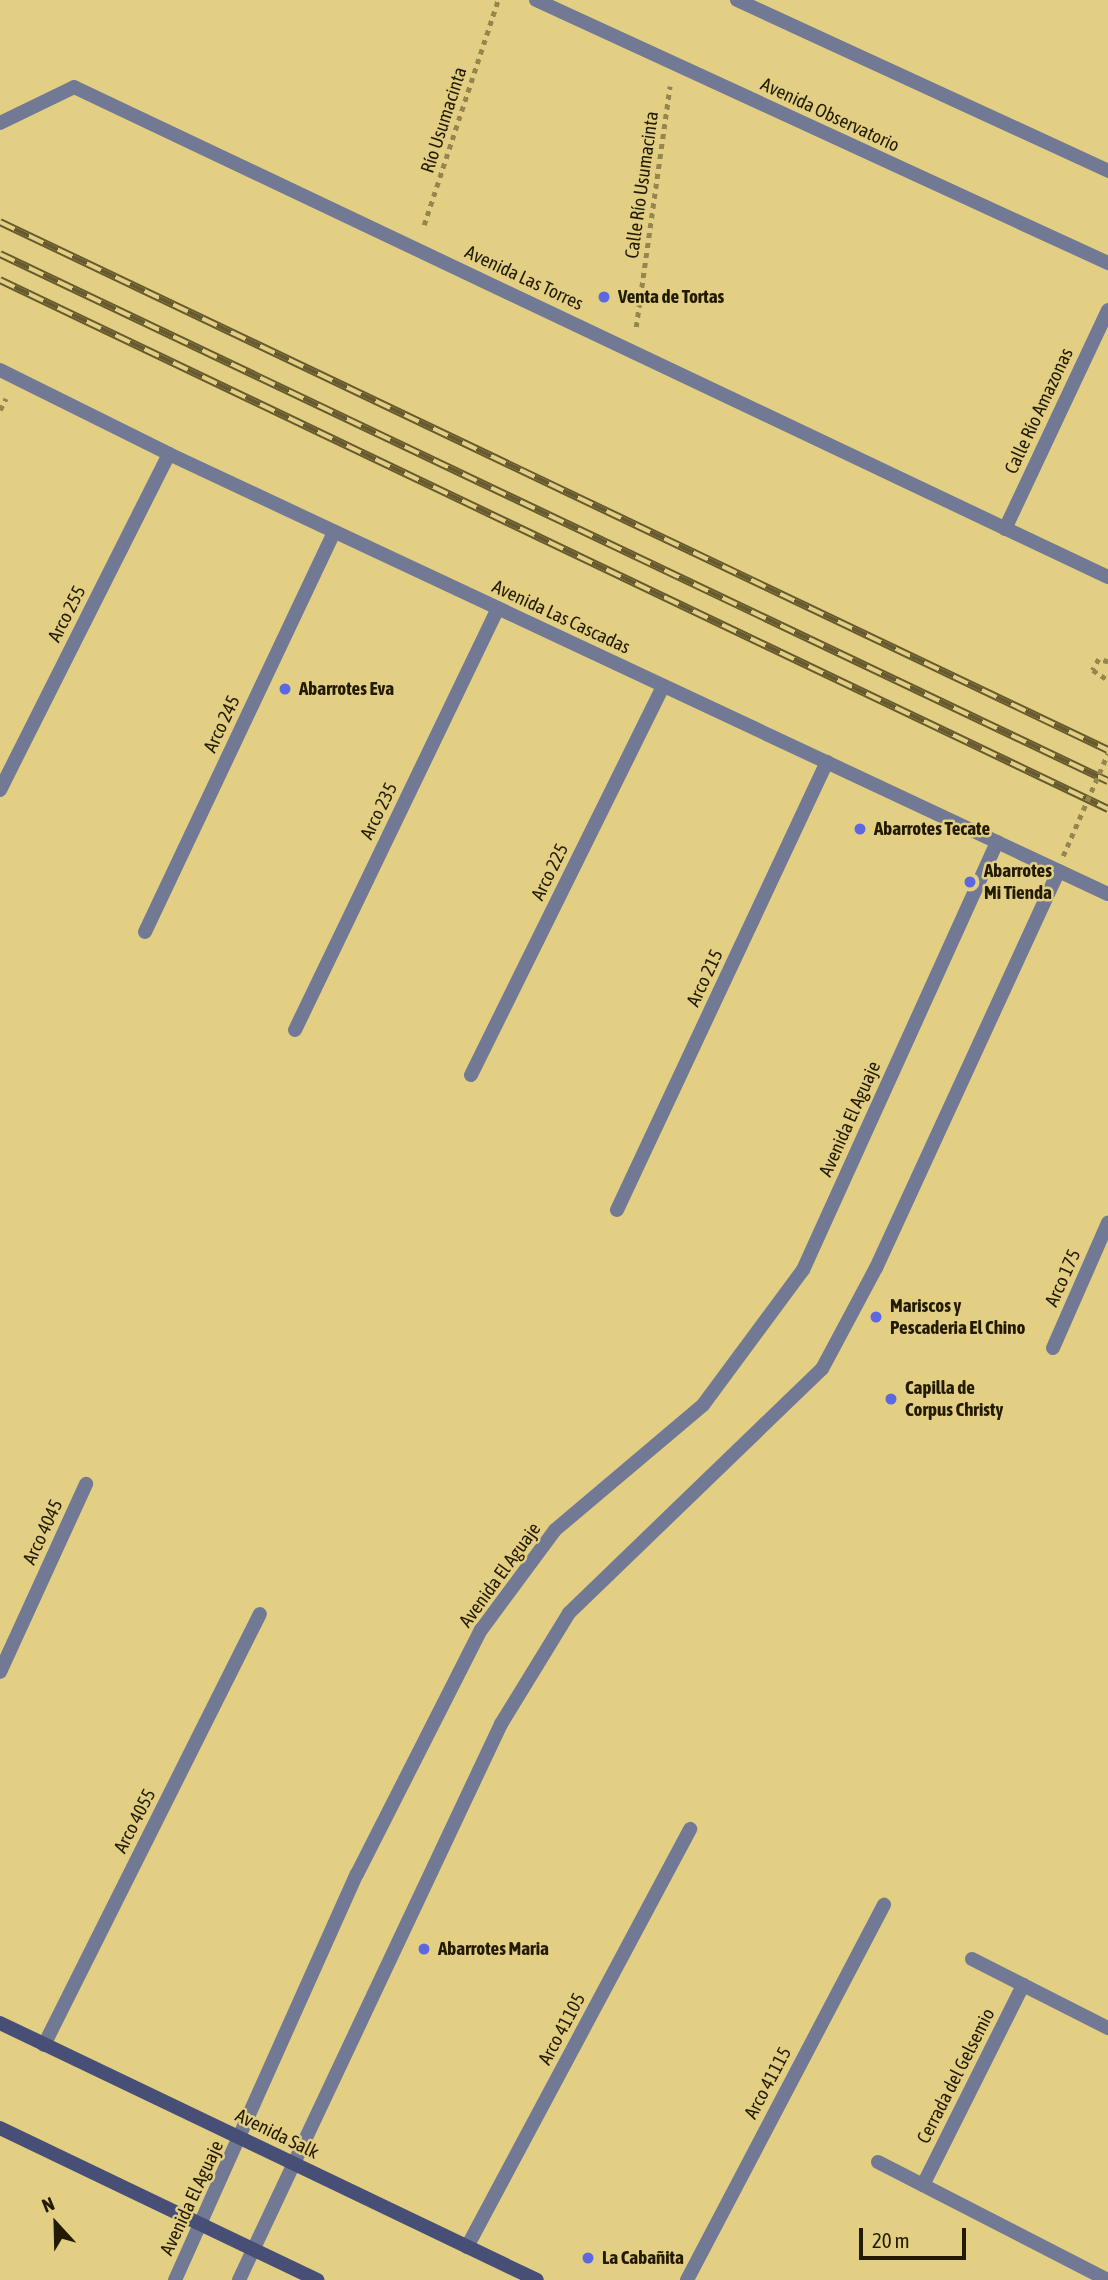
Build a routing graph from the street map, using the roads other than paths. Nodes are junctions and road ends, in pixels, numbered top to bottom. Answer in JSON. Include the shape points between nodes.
{"nodes":[{"id":1,"x":536,"y":0,"type":"edge"},
{"id":2,"x":737,"y":0,"type":"edge"},
{"id":3,"x":0,"y":123,"type":"edge"},
{"id":4,"x":1108,"y":172,"type":"edge"},
{"id":5,"x":1108,"y":263,"type":"edge"},
{"id":6,"x":1108,"y":310,"type":"edge"},
{"id":7,"x":0,"y":370,"type":"edge"},
{"id":8,"x":169,"y":454,"type":"junction"},
{"id":9,"x":1005,"y":529,"type":"junction"},
{"id":10,"x":334,"y":531,"type":"junction"},
{"id":11,"x":1108,"y":578,"type":"edge"},
{"id":12,"x":498,"y":608,"type":"junction"},
{"id":13,"x":663,"y":686,"type":"junction"},
{"id":14,"x":827,"y":762,"type":"junction"},
{"id":15,"x":0,"y":790,"type":"edge"},
{"id":16,"x":997,"y":842,"type":"junction"},
{"id":17,"x":1059,"y":871,"type":"junction"},
{"id":18,"x":1108,"y":894,"type":"edge"},
{"id":19,"x":145,"y":932,"type":"dead end"},
{"id":20,"x":295,"y":1030,"type":"dead end"},
{"id":21,"x":471,"y":1075,"type":"dead end"},
{"id":22,"x":617,"y":1210,"type":"dead end"},
{"id":23,"x":1108,"y":1223,"type":"edge"},
{"id":24,"x":1053,"y":1348,"type":"dead end"},
{"id":25,"x":86,"y":1484,"type":"dead end"},
{"id":26,"x":260,"y":1614,"type":"dead end"},
{"id":27,"x":0,"y":1672,"type":"edge"},
{"id":28,"x":690,"y":1829,"type":"dead end"},
{"id":29,"x":884,"y":1904,"type":"dead end"},
{"id":30,"x":972,"y":1959,"type":"dead end"},
{"id":31,"x":1023,"y":1985,"type":"junction"},
{"id":32,"x":0,"y":2023,"type":"edge"},
{"id":33,"x":1108,"y":2028,"type":"edge"},
{"id":34,"x":44,"y":2045,"type":"junction"},
{"id":35,"x":0,"y":2128,"type":"edge"},
{"id":36,"x":241,"y":2138,"type":"junction"},
{"id":37,"x":878,"y":2162,"type":"dead end"},
{"id":38,"x":292,"y":2163,"type":"junction"},
{"id":39,"x":923,"y":2185,"type":"junction"},
{"id":40,"x":203,"y":2225,"type":"junction"},
{"id":41,"x":467,"y":2247,"type":"junction"},
{"id":42,"x":254,"y":2250,"type":"junction"},
{"id":43,"x":175,"y":2280,"type":"edge"},
{"id":44,"x":239,"y":2280,"type":"edge"},
{"id":45,"x":317,"y":2280,"type":"edge"},
{"id":46,"x":537,"y":2280,"type":"edge"},
{"id":47,"x":687,"y":2280,"type":"edge"},
{"id":48,"x":1108,"y":2280,"type":"edge"}],
"edges":[{"from":1,"to":5,"type":"street","name":"Avenida Observatorio"},
{"from":2,"to":4,"type":"street"},
{"from":3,"to":9,"type":"street","name":"Avenida Las Torres","via":[[74,87]]},
{"from":6,"to":9,"type":"street","name":"Calle Río Amazonas"},
{"from":7,"to":8,"type":"street","name":"Avenida Las Cascadas"},
{"from":8,"to":10,"type":"street","name":"Avenida Las Cascadas"},
{"from":8,"to":15,"type":"street","name":"Arco 255"},
{"from":9,"to":11,"type":"street","name":"Avenida Las Torres"},
{"from":10,"to":12,"type":"street","name":"Avenida Las Cascadas"},
{"from":10,"to":19,"type":"street","name":"Arco 245"},
{"from":12,"to":13,"type":"street","name":"Avenida Las Cascadas"},
{"from":12,"to":20,"type":"street","name":"Arco 235"},
{"from":13,"to":14,"type":"street","name":"Avenida Las Cascadas"},
{"from":13,"to":21,"type":"street","name":"Arco 225"},
{"from":14,"to":16,"type":"street","name":"Avenida Las Cascadas"},
{"from":14,"to":22,"type":"street","name":"Arco 215"},
{"from":16,"to":17,"type":"street","name":"Avenida Las Cascadas"},
{"from":16,"to":36,"type":"street","name":"Avenida El Aguaje","via":[[803,1270],[703,1405],[555,1530],[481,1630],[357,1874]]},
{"from":17,"to":18,"type":"street","name":"Avenida Las Cascadas"},
{"from":17,"to":38,"type":"street","via":[[876,1268],[822,1369],[569,1613],[500,1724]]},
{"from":23,"to":24,"type":"street","name":"Arco 175"},
{"from":25,"to":27,"type":"street","name":"Arco 4045"},
{"from":26,"to":34,"type":"street","name":"Arco 4055"},
{"from":28,"to":41,"type":"street","name":"Arco 41105"},
{"from":29,"to":47,"type":"street","name":"Arco 41115"},
{"from":30,"to":31,"type":"street"},
{"from":31,"to":33,"type":"street"},
{"from":31,"to":39,"type":"street","name":"Cerrada del Gelsemio"},
{"from":32,"to":34,"type":"main road","name":"Avenida Salk"},
{"from":34,"to":36,"type":"main road","name":"Avenida Salk"},
{"from":35,"to":40,"type":"main road"},
{"from":36,"to":38,"type":"main road","name":"Avenida Salk"},
{"from":36,"to":40,"type":"street","name":"Avenida El Aguaje"},
{"from":37,"to":39,"type":"street"},
{"from":38,"to":41,"type":"main road","name":"Avenida Salk"},
{"from":38,"to":42,"type":"street"},
{"from":39,"to":48,"type":"street"},
{"from":40,"to":42,"type":"main road"},
{"from":40,"to":43,"type":"street","name":"Avenida El Aguaje"},
{"from":41,"to":46,"type":"main road","name":"Avenida Salk"},
{"from":42,"to":44,"type":"street"},
{"from":42,"to":45,"type":"main road"}]}
